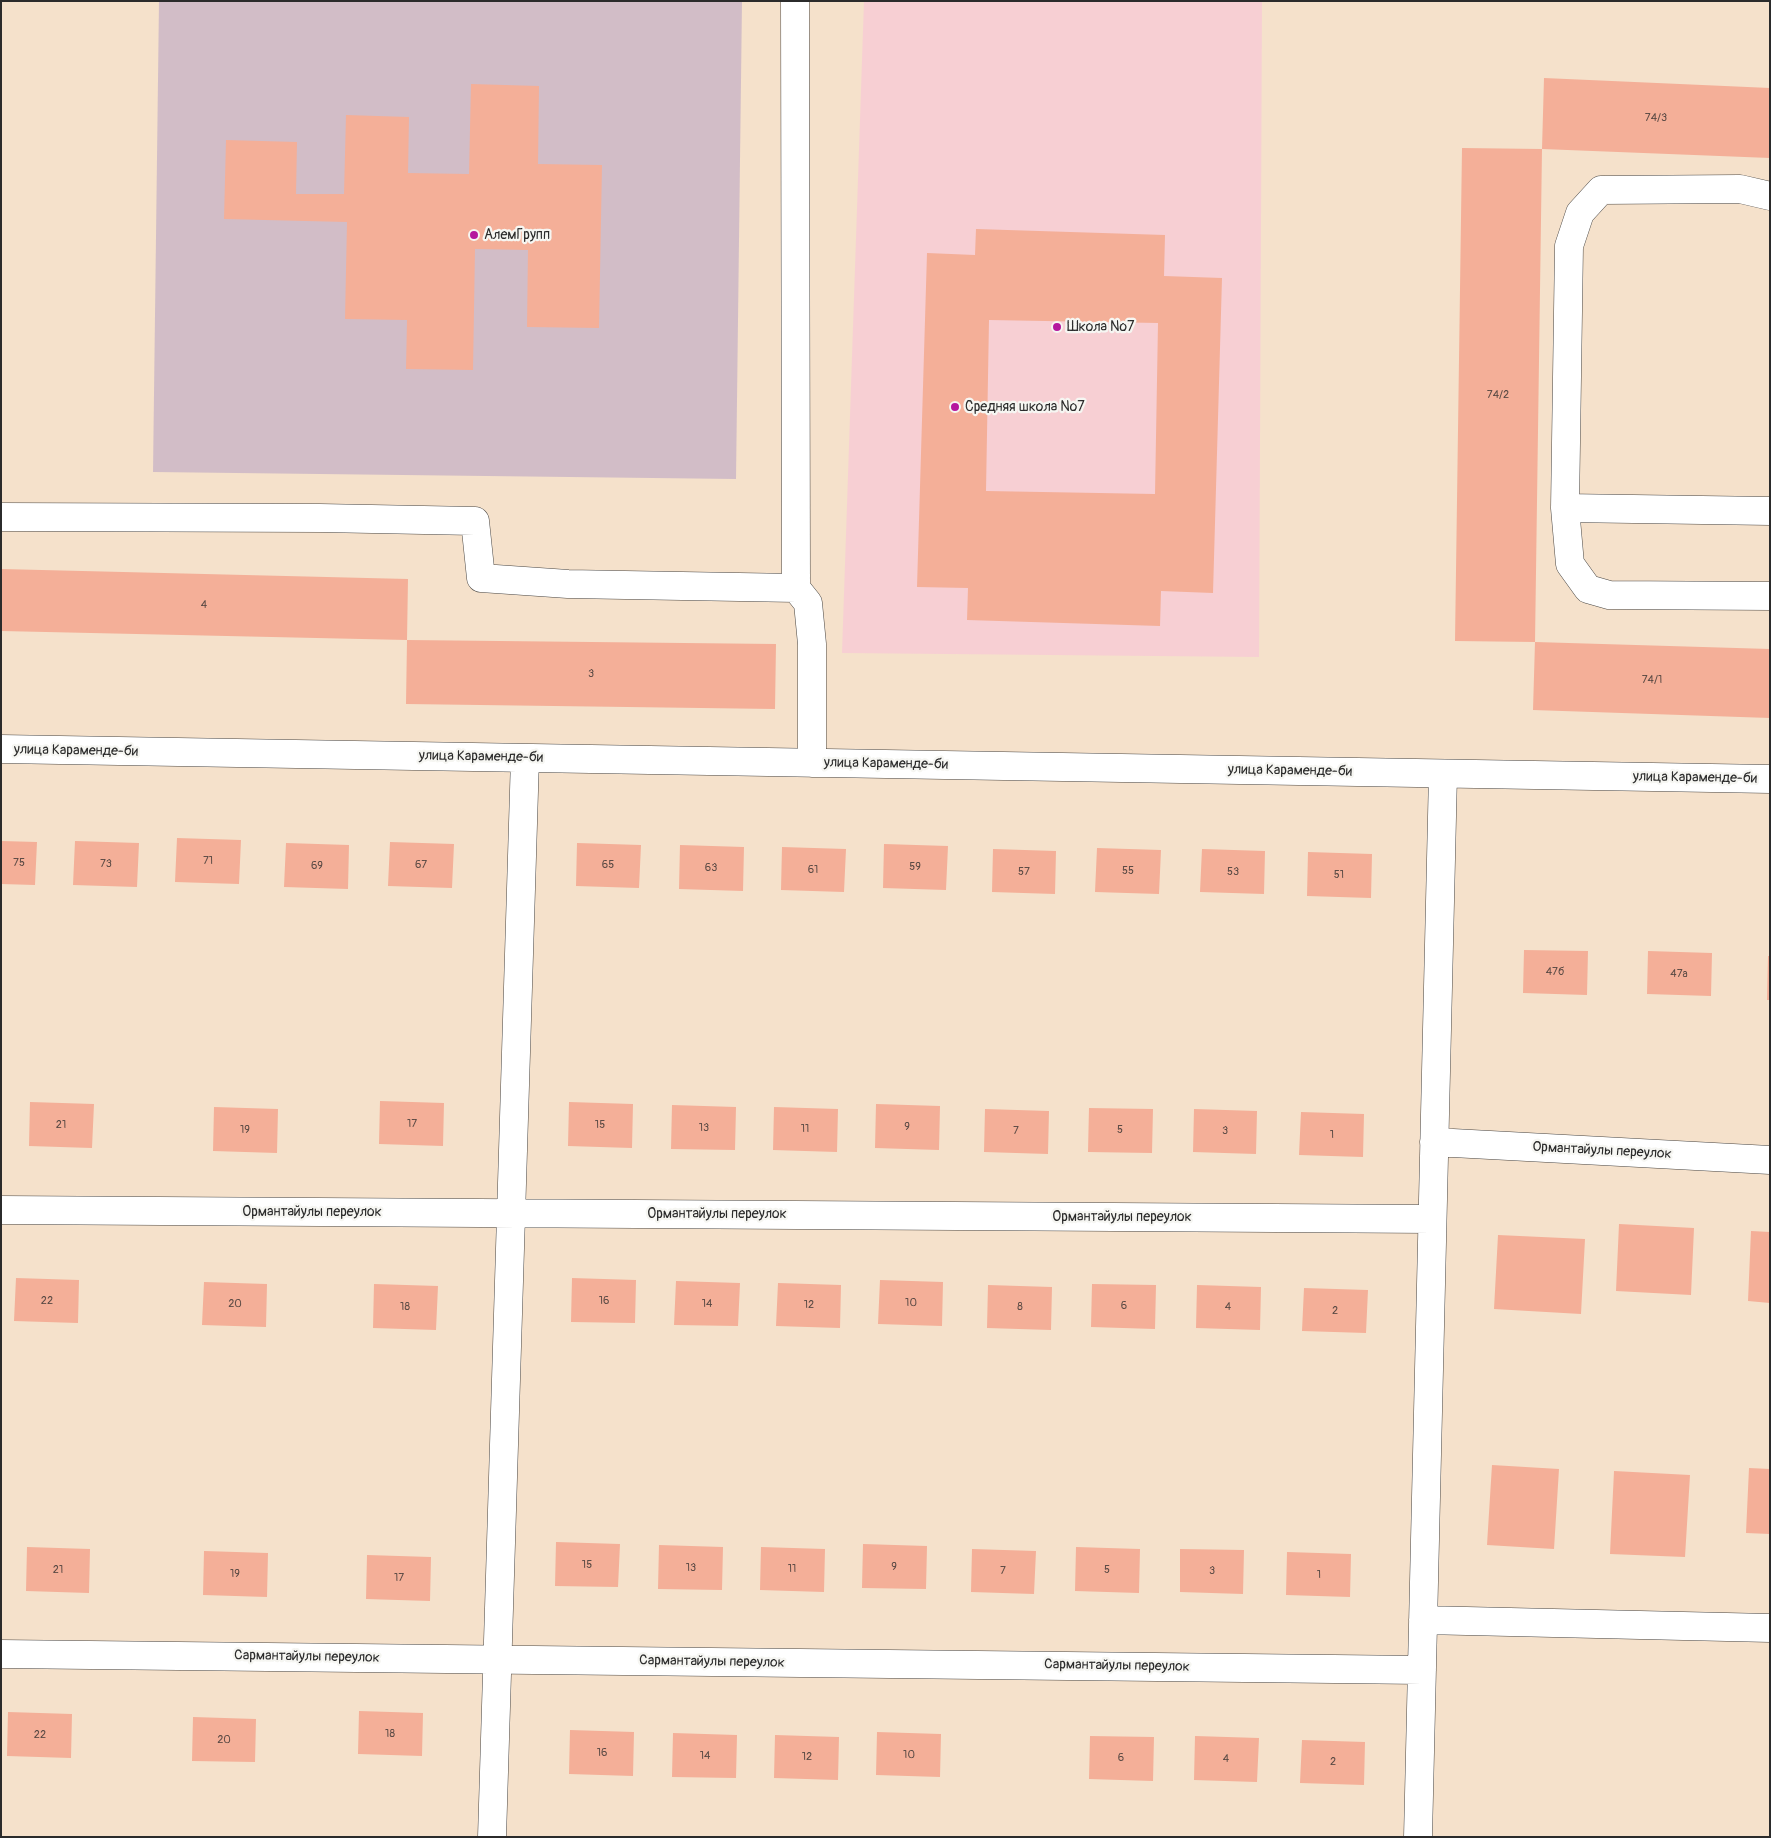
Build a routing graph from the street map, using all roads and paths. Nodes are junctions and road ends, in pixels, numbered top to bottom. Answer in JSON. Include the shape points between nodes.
{"nodes":[{"id":1,"x":796,"y":1,"type":"edge"},
{"id":2,"x":1770,"y":196,"type":"edge"},
{"id":3,"x":1565,"y":508,"type":"junction"},
{"id":4,"x":1770,"y":510,"type":"edge"},
{"id":5,"x":1,"y":517,"type":"edge"},
{"id":6,"x":796,"y":588,"type":"junction"},
{"id":7,"x":1770,"y":596,"type":"edge"},
{"id":8,"x":1,"y":749,"type":"edge"},
{"id":9,"x":525,"y":758,"type":"junction"},
{"id":10,"x":812,"y":763,"type":"junction"},
{"id":11,"x":1442,"y":774,"type":"junction"},
{"id":12,"x":1770,"y":779,"type":"edge"},
{"id":13,"x":1434,"y":1142,"type":"junction"},
{"id":14,"x":1770,"y":1160,"type":"edge"},
{"id":15,"x":1,"y":1210,"type":"edge"},
{"id":16,"x":511,"y":1213,"type":"junction"},
{"id":17,"x":1432,"y":1219,"type":"junction"},
{"id":18,"x":1423,"y":1620,"type":"junction"},
{"id":19,"x":1770,"y":1628,"type":"edge"},
{"id":20,"x":1,"y":1654,"type":"edge"},
{"id":21,"x":498,"y":1660,"type":"junction"},
{"id":22,"x":1422,"y":1670,"type":"junction"},
{"id":23,"x":492,"y":1837,"type":"edge"},
{"id":24,"x":1418,"y":1837,"type":"edge"}],
"edges":[{"from":1,"to":6,"type":"street"},
{"from":2,"to":3,"type":"street","via":[[1740,189],[1601,190],[1580,213],[1569,246]]},
{"from":3,"to":4,"type":"street"},
{"from":3,"to":7,"type":"street","via":[[1570,564],[1588,589],[1608,595]]},
{"from":5,"to":6,"type":"street","via":[[475,521],[481,578],[568,584]]},
{"from":6,"to":10,"type":"street","via":[[808,603],[812,644]]},
{"from":8,"to":9,"type":"street","name":"улица Караменде-би"},
{"from":9,"to":10,"type":"street","name":"улица Караменде-би"},
{"from":9,"to":16,"type":"street"},
{"from":10,"to":11,"type":"street","name":"улица Караменде-би"},
{"from":11,"to":12,"type":"street","name":"улица Караменде-би"},
{"from":11,"to":13,"type":"street"},
{"from":13,"to":14,"type":"street","name":"Ормантайулы переулок"},
{"from":13,"to":17,"type":"street"},
{"from":15,"to":16,"type":"street","name":"Ормантайулы переулок"},
{"from":16,"to":17,"type":"street","name":"Ормантайулы переулок"},
{"from":16,"to":21,"type":"street"},
{"from":17,"to":18,"type":"street"},
{"from":18,"to":19,"type":"street"},
{"from":18,"to":22,"type":"street"},
{"from":20,"to":21,"type":"street","name":"Сармантайулы переулок"},
{"from":21,"to":22,"type":"street","name":"Сармантайулы переулок"},
{"from":21,"to":23,"type":"street"},
{"from":22,"to":24,"type":"street"}]}
